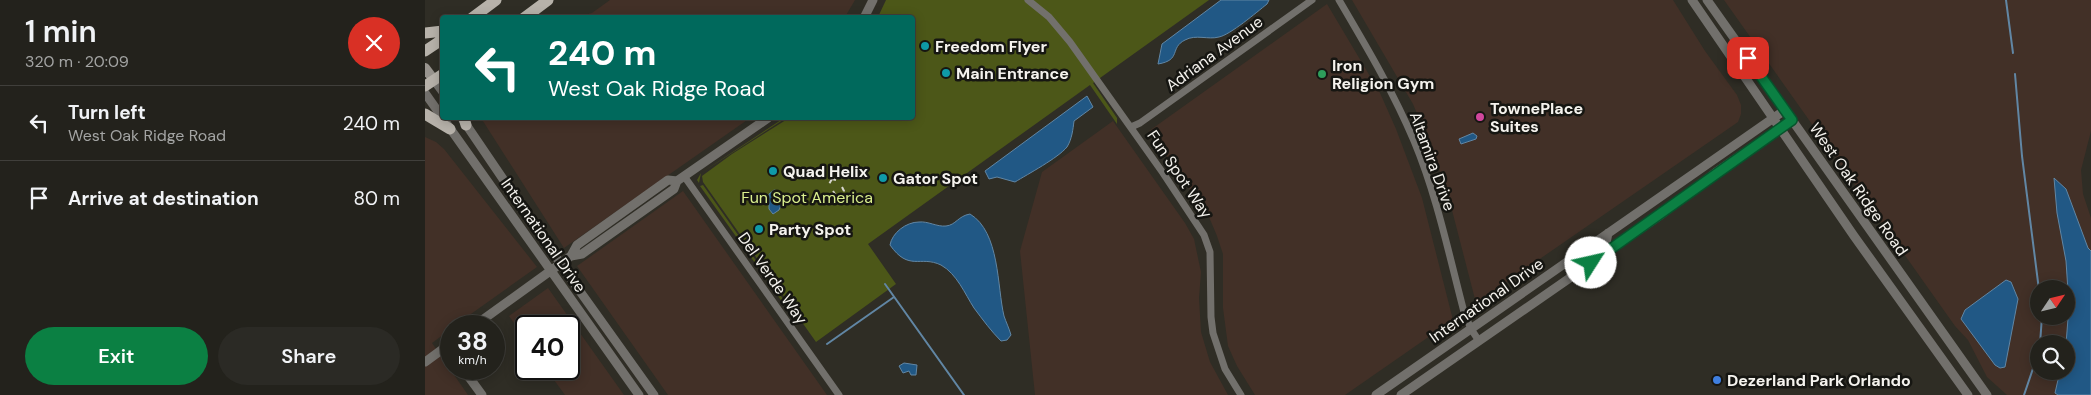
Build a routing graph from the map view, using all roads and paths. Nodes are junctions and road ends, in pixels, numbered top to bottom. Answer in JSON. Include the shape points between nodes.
{"nodes":[{"id":1,"x":496,"y":0,"type":"edge"},
{"id":2,"x":548,"y":0,"type":"edge"},
{"id":3,"x":873,"y":0,"type":"edge"},
{"id":4,"x":1028,"y":0,"type":"edge"},
{"id":5,"x":1312,"y":0,"type":"edge"},
{"id":6,"x":1339,"y":0,"type":"edge"},
{"id":7,"x":1692,"y":0,"type":"edge"},
{"id":8,"x":1707,"y":0,"type":"edge"},
{"id":9,"x":476,"y":15,"type":"edge"},
{"id":10,"x":529,"y":15,"type":"edge"},
{"id":11,"x":866,"y":15,"type":"edge"},
{"id":12,"x":440,"y":31,"type":"edge"},
{"id":13,"x":425,"y":33,"type":"edge"},
{"id":14,"x":440,"y":41,"type":"edge"},
{"id":15,"x":425,"y":51,"type":"edge"},
{"id":16,"x":425,"y":68,"type":"edge"},
{"id":17,"x":434,"y":80,"type":"edge"},
{"id":18,"x":425,"y":93,"type":"edge"},
{"id":19,"x":1785,"y":110,"type":"junction"},
{"id":20,"x":425,"y":114,"type":"edge"},
{"id":21,"x":440,"y":114,"type":"edge"},
{"id":22,"x":1773,"y":119,"type":"junction"},
{"id":23,"x":444,"y":120,"type":"edge"},
{"id":24,"x":464,"y":120,"type":"edge"},
{"id":25,"x":765,"y":120,"type":"edge"},
{"id":26,"x":1792,"y":120,"type":"junction"},
{"id":27,"x":1131,"y":127,"type":"junction"},
{"id":28,"x":1780,"y":128,"type":"junction"},
{"id":29,"x":451,"y":129,"type":"junction"},
{"id":30,"x":681,"y":179,"type":"junction"},
{"id":31,"x":1634,"y":216,"type":"junction"},
{"id":32,"x":1608,"y":234,"type":"junction"},
{"id":33,"x":1615,"y":247,"type":"junction"},
{"id":34,"x":561,"y":263,"type":"junction"},
{"id":35,"x":1591,"y":263,"type":"junction"},
{"id":36,"x":551,"y":271,"type":"junction"},
{"id":37,"x":489,"y":315,"type":"edge"},
{"id":38,"x":1471,"y":329,"type":"junction"},
{"id":39,"x":1479,"y":341,"type":"junction"},
{"id":40,"x":440,"y":353,"type":"edge"},
{"id":41,"x":425,"y":362,"type":"edge"},
{"id":42,"x":1948,"y":365,"type":"junction"},
{"id":43,"x":621,"y":370,"type":"junction"},
{"id":44,"x":1973,"y":375,"type":"junction"},
{"id":45,"x":471,"y":380,"type":"edge"},
{"id":46,"x":645,"y":382,"type":"junction"},
{"id":47,"x":481,"y":395,"type":"edge"},
{"id":48,"x":639,"y":395,"type":"edge"},
{"id":49,"x":654,"y":395,"type":"edge"},
{"id":50,"x":839,"y":395,"type":"edge"},
{"id":51,"x":1241,"y":395,"type":"edge"},
{"id":52,"x":1377,"y":395,"type":"edge"},
{"id":53,"x":1401,"y":395,"type":"edge"},
{"id":54,"x":1969,"y":395,"type":"edge"},
{"id":55,"x":1987,"y":395,"type":"edge"}],
"edges":[{"from":1,"to":9,"type":"main road"},
{"from":2,"to":10,"type":"main road"},
{"from":3,"to":11,"type":"street"},
{"from":4,"to":27,"type":"street","name":"Fun Spot Way","via":[[1060,29]]},
{"from":5,"to":27,"type":"street","name":"Adriana Avenue"},
{"from":6,"to":38,"type":"street","name":"Altamira Drive","via":[[1379,68],[1415,142],[1435,200],[1463,312]]},
{"from":7,"to":22,"type":"street","name":"West Oak Ridge Road"},
{"from":8,"to":19,"type":"street","name":"West Oak Ridge Road"},
{"from":12,"to":13,"type":"main road"},
{"from":14,"to":15,"type":"main road"},
{"from":16,"to":17,"type":"main road"},
{"from":18,"to":21,"type":"street","name":"International Drive"},
{"from":19,"to":22,"type":"street","name":"International Drive"},
{"from":19,"to":26,"type":"street","name":"West Oak Ridge Road"},
{"from":20,"to":29,"type":"main road"},
{"from":22,"to":28,"type":"street","name":"West Oak Ridge Road"},
{"from":22,"to":31,"type":"street","name":"International Drive"},
{"from":23,"to":29,"type":"street","name":"International Drive"},
{"from":24,"to":34,"type":"street","name":"International Drive"},
{"from":25,"to":30,"type":"street"},
{"from":26,"to":28,"type":"street","name":"International Drive"},
{"from":26,"to":44,"type":"street","name":"West Oak Ridge Road"},
{"from":27,"to":51,"type":"street","name":"Fun Spot Way","via":[[1204,235],[1210,252],[1213,332],[1225,369]]},
{"from":28,"to":33,"type":"street","name":"International Drive"},
{"from":28,"to":42,"type":"street","name":"West Oak Ridge Road"},
{"from":29,"to":36,"type":"street","name":"International Drive"},
{"from":30,"to":34,"type":"street","via":[[668,180],[577,246]]},
{"from":30,"to":50,"type":"street","name":"Del Verde Way"},
{"from":31,"to":32,"type":"street","name":"International Drive"},
{"from":31,"to":33,"type":"street","via":[[1623,229]]},
{"from":32,"to":35,"type":"street","via":[[1601,252]]},
{"from":32,"to":38,"type":"street","name":"International Drive"},
{"from":33,"to":35,"type":"street","name":"International Drive"},
{"from":34,"to":36,"type":"street"},
{"from":34,"to":46,"type":"street","name":"International Drive"},
{"from":35,"to":39,"type":"street","name":"International Drive"},
{"from":36,"to":37,"type":"street"},
{"from":36,"to":43,"type":"street","name":"International Drive"},
{"from":38,"to":39,"type":"street","name":"Altamira Drive"},
{"from":38,"to":52,"type":"street","name":"International Drive"},
{"from":39,"to":53,"type":"street","name":"International Drive"},
{"from":40,"to":41,"type":"street"},
{"from":42,"to":44,"type":"street"},
{"from":42,"to":54,"type":"street","name":"West Oak Ridge Road"},
{"from":43,"to":46,"type":"street"},
{"from":43,"to":48,"type":"street","name":"International Drive"},
{"from":44,"to":55,"type":"street","name":"West Oak Ridge Road"},
{"from":45,"to":47,"type":"street"},
{"from":46,"to":49,"type":"street","name":"International Drive"}]}
